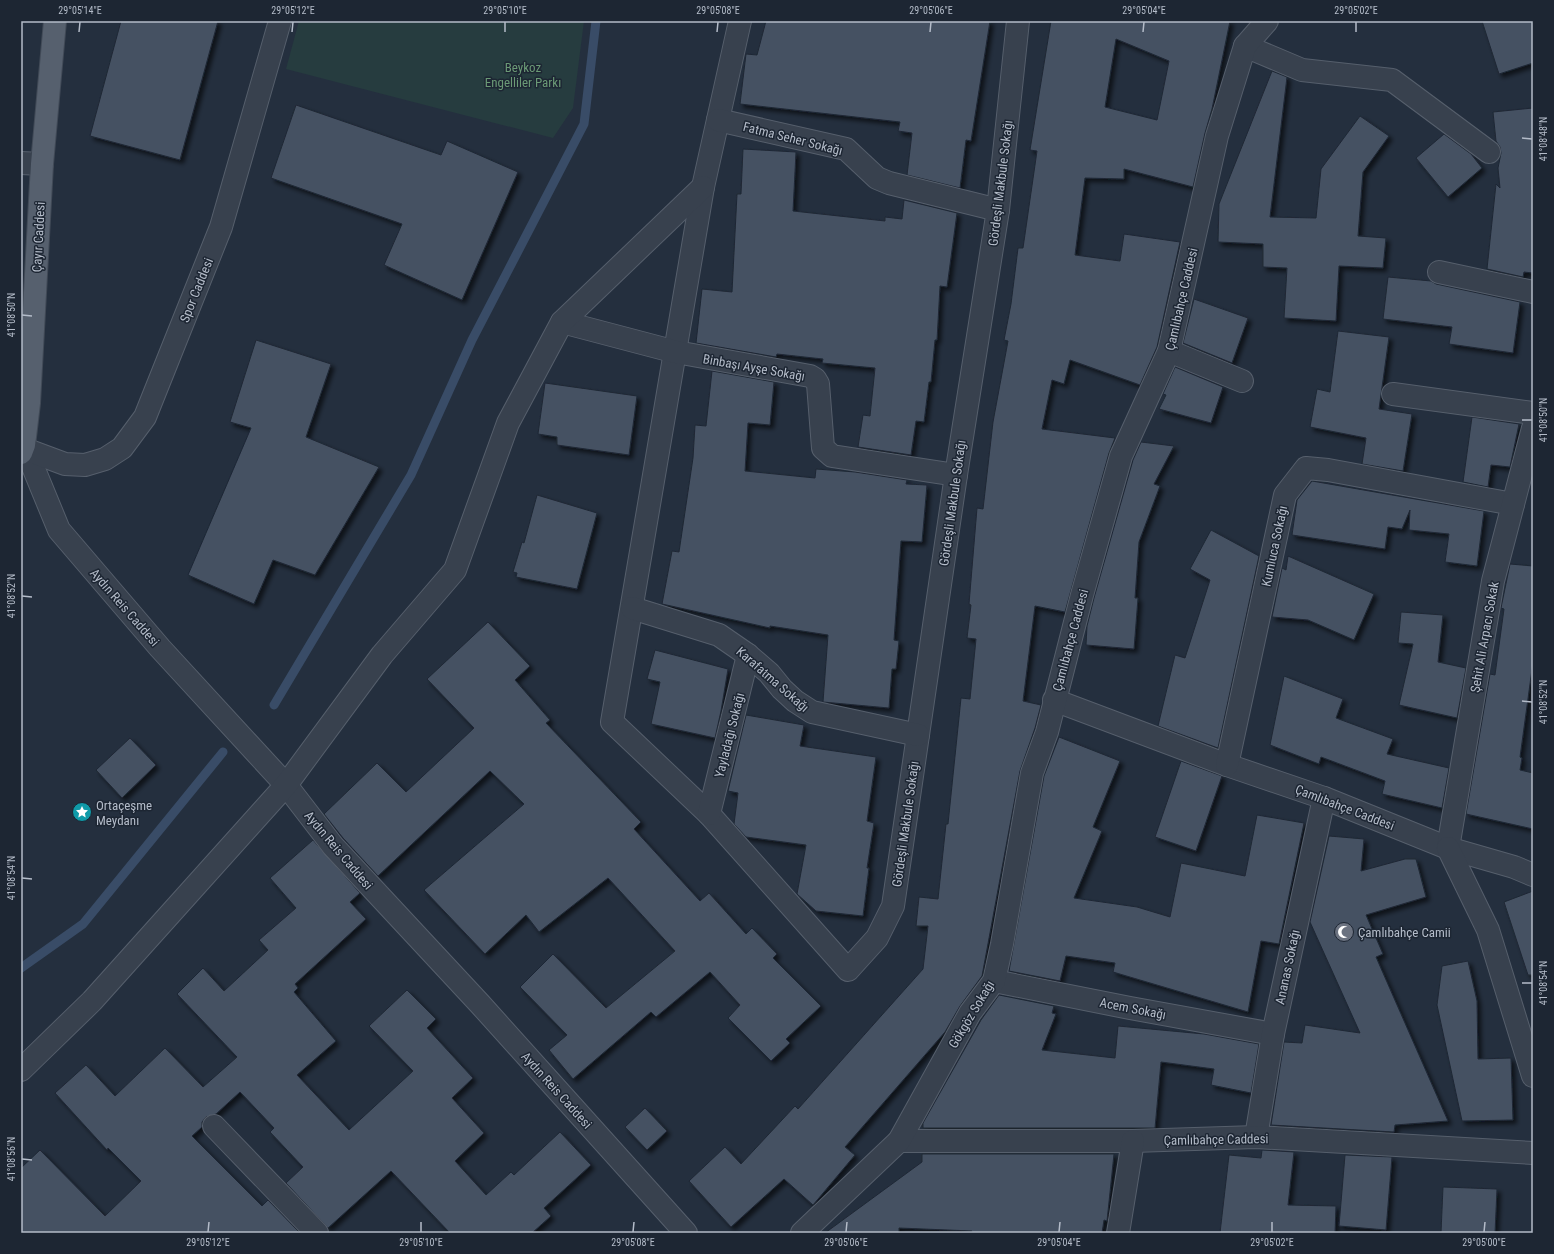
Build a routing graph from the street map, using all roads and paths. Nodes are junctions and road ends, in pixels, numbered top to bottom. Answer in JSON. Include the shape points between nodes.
{"nodes":[{"id":1,"x":55,"y":21,"type":"edge"},
{"id":2,"x":280,"y":21,"type":"edge"},
{"id":3,"x":740,"y":21,"type":"edge"},
{"id":4,"x":1018,"y":21,"type":"edge"},
{"id":5,"x":1267,"y":21,"type":"edge"},
{"id":6,"x":1245,"y":46,"type":"junction"},
{"id":7,"x":718,"y":120,"type":"junction"},
{"id":8,"x":1489,"y":152,"type":"dead end"},
{"id":9,"x":31,"y":163,"type":"edge"},
{"id":10,"x":703,"y":187,"type":"junction"},
{"id":11,"x":998,"y":210,"type":"junction"},
{"id":12,"x":1439,"y":272,"type":"dead end"},
{"id":13,"x":1533,"y":292,"type":"edge"},
{"id":14,"x":562,"y":322,"type":"junction"},
{"id":15,"x":1169,"y":351,"type":"junction"},
{"id":16,"x":676,"y":352,"type":"junction"},
{"id":17,"x":1242,"y":381,"type":"dead end"},
{"id":18,"x":1393,"y":394,"type":"dead end"},
{"id":19,"x":1533,"y":413,"type":"edge"},
{"id":20,"x":1533,"y":428,"type":"edge"},
{"id":21,"x":23,"y":449,"type":"edge"},
{"id":22,"x":1529,"y":456,"type":"edge"},
{"id":23,"x":956,"y":475,"type":"junction"},
{"id":24,"x":1513,"y":504,"type":"junction"},
{"id":25,"x":632,"y":608,"type":"junction"},
{"id":26,"x":748,"y":655,"type":"junction"},
{"id":27,"x":1054,"y":700,"type":"junction"},
{"id":28,"x":918,"y":735,"type":"junction"},
{"id":29,"x":1227,"y":765,"type":"junction"},
{"id":30,"x":286,"y":785,"type":"junction"},
{"id":31,"x":1324,"y":798,"type":"junction"},
{"id":32,"x":709,"y":814,"type":"junction"},
{"id":33,"x":1448,"y":848,"type":"junction"},
{"id":34,"x":1533,"y":875,"type":"edge"},
{"id":35,"x":994,"y":981,"type":"junction"},
{"id":36,"x":1273,"y":1034,"type":"junction"},
{"id":37,"x":21,"y":1070,"type":"edge"},
{"id":38,"x":1533,"y":1076,"type":"edge"},
{"id":39,"x":214,"y":1126,"type":"dead end"},
{"id":40,"x":1256,"y":1137,"type":"junction"},
{"id":41,"x":899,"y":1141,"type":"junction"},
{"id":42,"x":1133,"y":1141,"type":"junction"},
{"id":43,"x":1533,"y":1153,"type":"edge"},
{"id":44,"x":316,"y":1233,"type":"edge"},
{"id":45,"x":686,"y":1233,"type":"edge"},
{"id":46,"x":802,"y":1233,"type":"edge"},
{"id":47,"x":1118,"y":1233,"type":"edge"}],
"edges":[{"from":1,"to":9,"type":"main road","name":"Çayır Caddesi"},
{"from":2,"to":21,"type":"street","name":"Spor Caddesi","via":[[221,227],[145,417],[122,448],[105,459],[85,465],[65,464]]},
{"from":3,"to":7,"type":"street"},
{"from":4,"to":11,"type":"street","name":"Gördeşli Makbule Sokağı"},
{"from":5,"to":6,"type":"street","name":"Çamlıbahçe Caddesi"},
{"from":6,"to":8,"type":"street","via":[[1302,70],[1392,80]]},
{"from":6,"to":15,"type":"street","name":"Çamlıbahçe Caddesi","via":[[1217,136]]},
{"from":7,"to":10,"type":"street"},
{"from":7,"to":11,"type":"street","name":"Fatma Seher Sokağı","via":[[846,149],[877,178],[888,183]]},
{"from":9,"to":21,"type":"main road","name":"Çayır Caddesi","via":[[30,396]]},
{"from":10,"to":14,"type":"street"},
{"from":10,"to":16,"type":"street"},
{"from":11,"to":23,"type":"street","name":"Gördeşli Makbule Sokağı"},
{"from":12,"to":13,"type":"street"},
{"from":14,"to":16,"type":"street","name":"Binbaşı Ayşe Sokağı"},
{"from":14,"to":30,"type":"street","via":[[508,423],[455,570],[382,655]]},
{"from":15,"to":17,"type":"street"},
{"from":15,"to":27,"type":"street","name":"Çamlıbahçe Caddesi","via":[[1121,456]]},
{"from":16,"to":23,"type":"street","name":"Binbaşı Ayşe Sokağı","via":[[815,379],[818,384],[823,448],[832,456]]},
{"from":16,"to":25,"type":"street"},
{"from":18,"to":19,"type":"street"},
{"from":20,"to":22,"type":"street","name":"Şehit Ali Arpacı Sokak"},
{"from":21,"to":30,"type":"street","name":"Aydın Reis Caddesi","via":[[59,530],[160,648]]},
{"from":22,"to":24,"type":"street","name":"Şehit Ali Arpacı Sokak"},
{"from":23,"to":28,"type":"street","name":"Gördeşli Makbule Sokağı"},
{"from":24,"to":29,"type":"street","name":"Kumluca Sokağı","via":[[1306,468],[1285,495]]},
{"from":24,"to":33,"type":"street","name":"Şehit Ali Arpacı Sokak","via":[[1493,581]]},
{"from":25,"to":26,"type":"street","name":"Karafatma Sokağı","via":[[719,635]]},
{"from":25,"to":32,"type":"street","via":[[612,722]]},
{"from":26,"to":28,"type":"street","name":"Karafatma Sokağı","via":[[769,672],[795,701],[812,712]]},
{"from":26,"to":32,"type":"street","name":"Yayladağı Sokağı"},
{"from":27,"to":29,"type":"street","name":"Çamlıbahçe Caddesi"},
{"from":27,"to":35,"type":"street","name":"Gökgöz Sokağı","via":[[1047,732],[1032,772]]},
{"from":28,"to":32,"type":"street","name":"Gördeşli Makbule Sokağı","via":[[893,906],[878,938],[848,970]]},
{"from":29,"to":31,"type":"street","name":"Çamlıbahçe Caddesi"},
{"from":30,"to":37,"type":"street","via":[[92,1001]]},
{"from":30,"to":45,"type":"street","name":"Aydın Reis Caddesi","via":[[333,846],[480,1004]]},
{"from":31,"to":33,"type":"street","name":"Çamlıbahçe Caddesi"},
{"from":31,"to":36,"type":"street","name":"Ananas Sokağı"},
{"from":33,"to":34,"type":"street","name":"Çamlıbahçe Caddesi"},
{"from":33,"to":38,"type":"street","via":[[1488,930]]},
{"from":35,"to":36,"type":"street","name":"Acem Sokağı"},
{"from":35,"to":41,"type":"street","name":"Gökgöz Sokağı","via":[[970,1013]]},
{"from":36,"to":40,"type":"street","name":"Ananas Sokağı"},
{"from":39,"to":44,"type":"street"},
{"from":40,"to":42,"type":"street","name":"Çamlıbahçe Caddesi"},
{"from":40,"to":43,"type":"street","name":"Çamlıbahçe Caddesi"},
{"from":41,"to":42,"type":"street","name":"Çamlıbahçe Caddesi"},
{"from":41,"to":46,"type":"street","name":"Gökgöz Sokağı"},
{"from":42,"to":47,"type":"street"}]}
